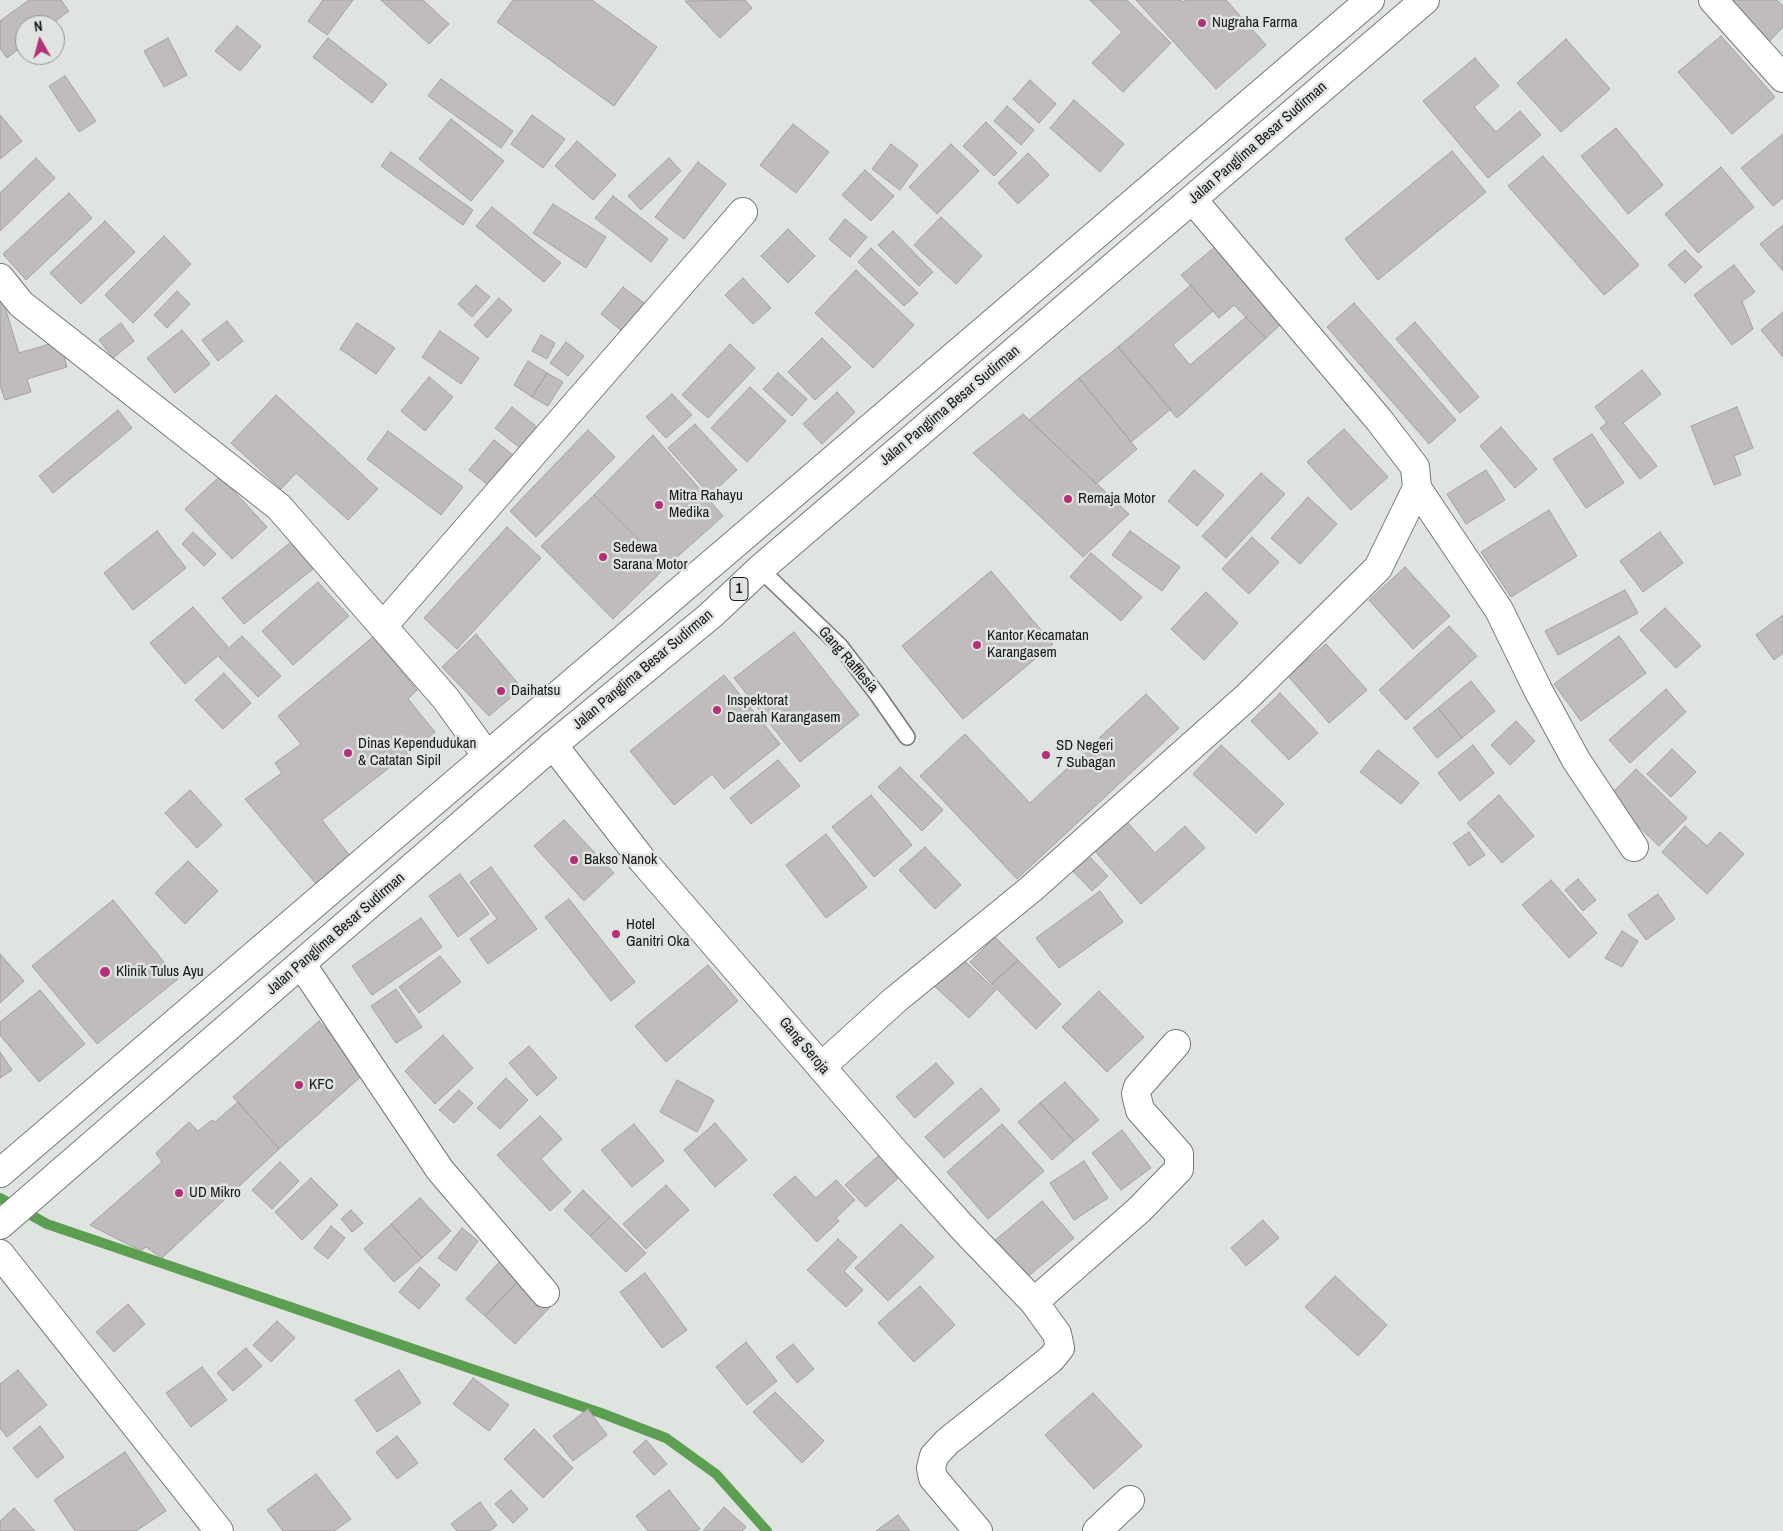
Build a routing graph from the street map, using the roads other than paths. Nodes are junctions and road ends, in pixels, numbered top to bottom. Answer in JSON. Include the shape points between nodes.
{"nodes":[{"id":1,"x":1370,"y":0,"type":"edge"},
{"id":2,"x":1424,"y":0,"type":"edge"},
{"id":3,"x":1713,"y":0,"type":"edge"},
{"id":4,"x":1783,"y":78,"type":"edge"},
{"id":5,"x":1192,"y":200,"type":"junction"},
{"id":6,"x":743,"y":212,"type":"dead end"},
{"id":7,"x":0,"y":278,"type":"edge"},
{"id":8,"x":1417,"y":488,"type":"junction"},
{"id":9,"x":760,"y":569,"type":"junction"},
{"id":10,"x":685,"y":587,"type":"junction"},
{"id":11,"x":711,"y":615,"type":"junction"},
{"id":12,"x":383,"y":626,"type":"junction"},
{"id":13,"x":907,"y":737,"type":"dead end"},
{"id":14,"x":553,"y":745,"type":"junction"},
{"id":15,"x":487,"y":756,"type":"junction"},
{"id":16,"x":1634,"y":847,"type":"dead end"},
{"id":17,"x":302,"y":965,"type":"junction"},
{"id":18,"x":1176,"y":1044,"type":"dead end"},
{"id":19,"x":821,"y":1067,"type":"junction"},
{"id":20,"x":45,"y":1134,"type":"junction"},
{"id":21,"x":61,"y":1170,"type":"junction"},
{"id":22,"x":0,"y":1173,"type":"edge"},
{"id":23,"x":0,"y":1225,"type":"edge"},
{"id":24,"x":0,"y":1254,"type":"edge"},
{"id":25,"x":545,"y":1293,"type":"dead end"},
{"id":26,"x":1034,"y":1302,"type":"junction"},
{"id":27,"x":1130,"y":1500,"type":"dead end"},
{"id":28,"x":218,"y":1531,"type":"edge"},
{"id":29,"x":978,"y":1531,"type":"edge"},
{"id":30,"x":1097,"y":1531,"type":"edge"}],
"edges":[{"from":1,"to":10,"type":"main road"},
{"from":2,"to":5,"type":"main road","name":"Jalan Panglima Besar Sudirman","number":"1"},
{"from":3,"to":4,"type":"main road"},
{"from":5,"to":8,"type":"main road","via":[[1379,420],[1415,467]]},
{"from":5,"to":9,"type":"main road","name":"Jalan Panglima Besar Sudirman","number":"1"},
{"from":6,"to":12,"type":"main road"},
{"from":7,"to":12,"type":"main road","via":[[21,304],[279,507]]},
{"from":8,"to":16,"type":"main road","via":[[1499,610],[1576,760]]},
{"from":8,"to":19,"type":"main road","via":[[1378,568],[1255,689],[1032,889],[895,1000]]},
{"from":9,"to":11,"type":"main road","name":"Jalan Panglima Besar Sudirman","number":"1"},
{"from":9,"to":13,"type":"lane","name":"Gang Rafflesia","via":[[840,646]]},
{"from":10,"to":11,"type":"main road"},
{"from":10,"to":15,"type":"main road"},
{"from":11,"to":14,"type":"main road","name":"Jalan Panglima Besar Sudirman","number":"1"},
{"from":12,"to":15,"type":"main road","via":[[446,699]]},
{"from":14,"to":17,"type":"main road","name":"Jalan Panglima Besar Sudirman","number":"1"},
{"from":14,"to":19,"type":"main road","name":"Gang Seroja","via":[[643,861]]},
{"from":15,"to":20,"type":"main road"},
{"from":17,"to":21,"type":"main road","name":"Jalan Panglima Besar Sudirman","number":"1"},
{"from":17,"to":25,"type":"main road","via":[[440,1170]]},
{"from":18,"to":26,"type":"main road","via":[[1138,1087],[1136,1094],[1140,1110],[1179,1154],[1179,1169],[1139,1210]]},
{"from":19,"to":26,"type":"main road","name":"Gang Seroja","via":[[962,1227]]},
{"from":20,"to":21,"type":"main road"},
{"from":20,"to":22,"type":"main road"},
{"from":21,"to":23,"type":"main road","name":"Jalan Panglima Besar Sudirman","number":"1"},
{"from":24,"to":28,"type":"main road"},
{"from":26,"to":29,"type":"main road","name":"Gang Seroja","via":[[1060,1341],[1060,1348],[1051,1359],[946,1442],[934,1456],[931,1468],[933,1478]]},
{"from":27,"to":30,"type":"main road"}]}
